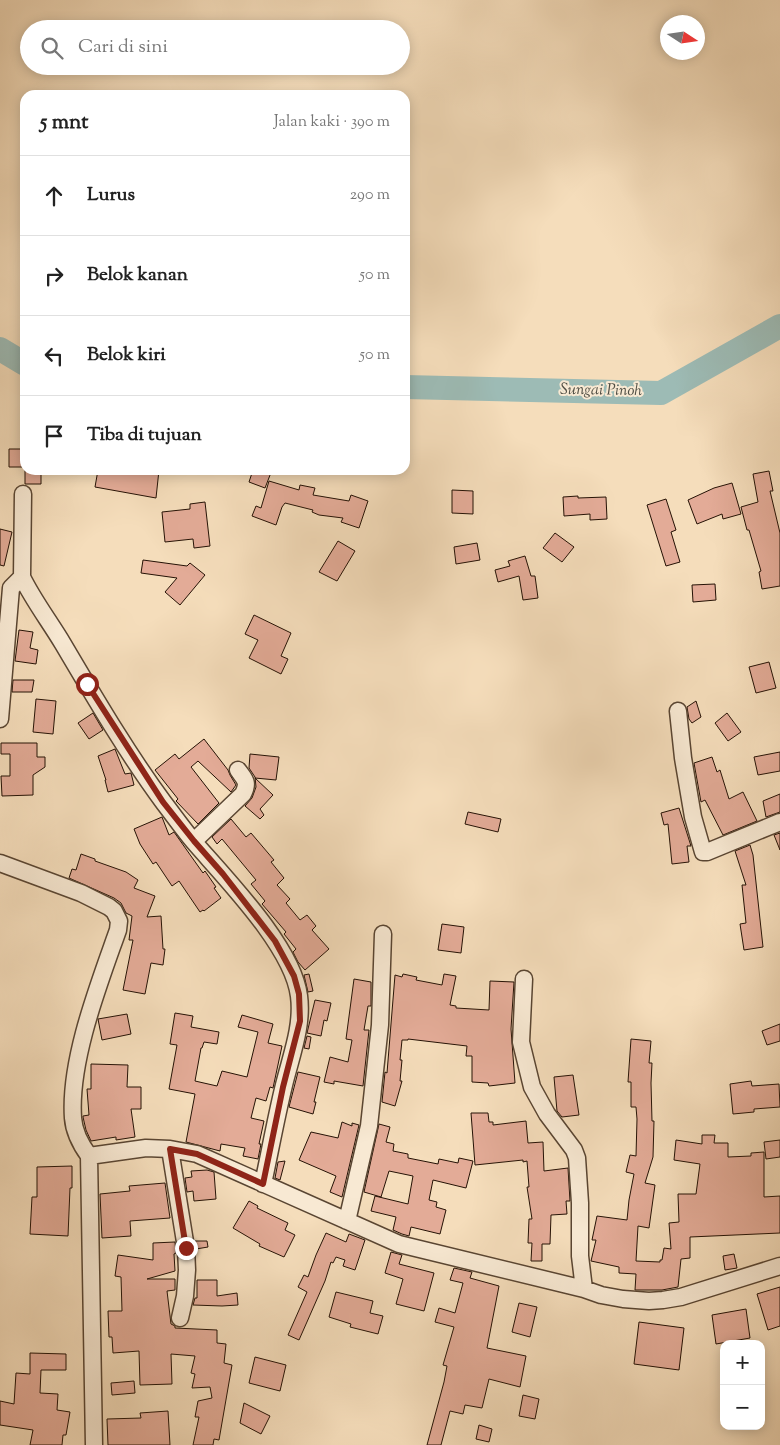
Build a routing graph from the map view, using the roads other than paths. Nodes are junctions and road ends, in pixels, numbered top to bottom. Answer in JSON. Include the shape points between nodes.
{"nodes":[{"id":1,"x":23,"y":494,"type":"dead end"},
{"id":2,"x":11,"y":588,"type":"edge"},
{"id":3,"x":678,"y":711,"type":"dead end"},
{"id":4,"x":0,"y":719,"type":"edge"},
{"id":5,"x":238,"y":770,"type":"dead end"},
{"id":6,"x":780,"y":822,"type":"edge"},
{"id":7,"x":194,"y":841,"type":"junction"},
{"id":8,"x":0,"y":863,"type":"edge"},
{"id":9,"x":384,"y":934,"type":"dead end"},
{"id":10,"x":524,"y":978,"type":"dead end"},
{"id":11,"x":170,"y":1149,"type":"junction"},
{"id":12,"x":89,"y":1156,"type":"junction"},
{"id":13,"x":263,"y":1184,"type":"junction"},
{"id":14,"x":347,"y":1221,"type":"junction"},
{"id":15,"x":780,"y":1266,"type":"edge"},
{"id":16,"x":584,"y":1289,"type":"junction"},
{"id":17,"x":180,"y":1318,"type":"dead end"},
{"id":18,"x":94,"y":1445,"type":"edge"}],
"edges":[{"from":1,"to":2,"type":"street"},
{"from":2,"to":4,"type":"street"},
{"from":2,"to":7,"type":"street"},
{"from":3,"to":6,"type":"street","via":[[693,817],[703,852]]},
{"from":5,"to":7,"type":"street","via":[[245,780],[243,794]]},
{"from":7,"to":13,"type":"street","via":[[275,941],[294,976],[299,994],[300,1021]]},
{"from":8,"to":12,"type":"street","via":[[95,900],[114,911],[119,921],[77,1062],[74,1083],[73,1119],[80,1143]]},
{"from":9,"to":14,"type":"street","via":[[380,1025],[369,1126]]},
{"from":10,"to":16,"type":"street","via":[[521,1042],[532,1087],[578,1158]]},
{"from":11,"to":12,"type":"street","via":[[146,1148]]},
{"from":11,"to":13,"type":"street","via":[[197,1154]]},
{"from":11,"to":17,"type":"street","via":[[186,1248],[185,1296]]},
{"from":12,"to":18,"type":"street"},
{"from":13,"to":14,"type":"street"},
{"from":14,"to":16,"type":"street","via":[[399,1244]]},
{"from":15,"to":16,"type":"street","via":[[663,1300],[623,1299]]}]}
